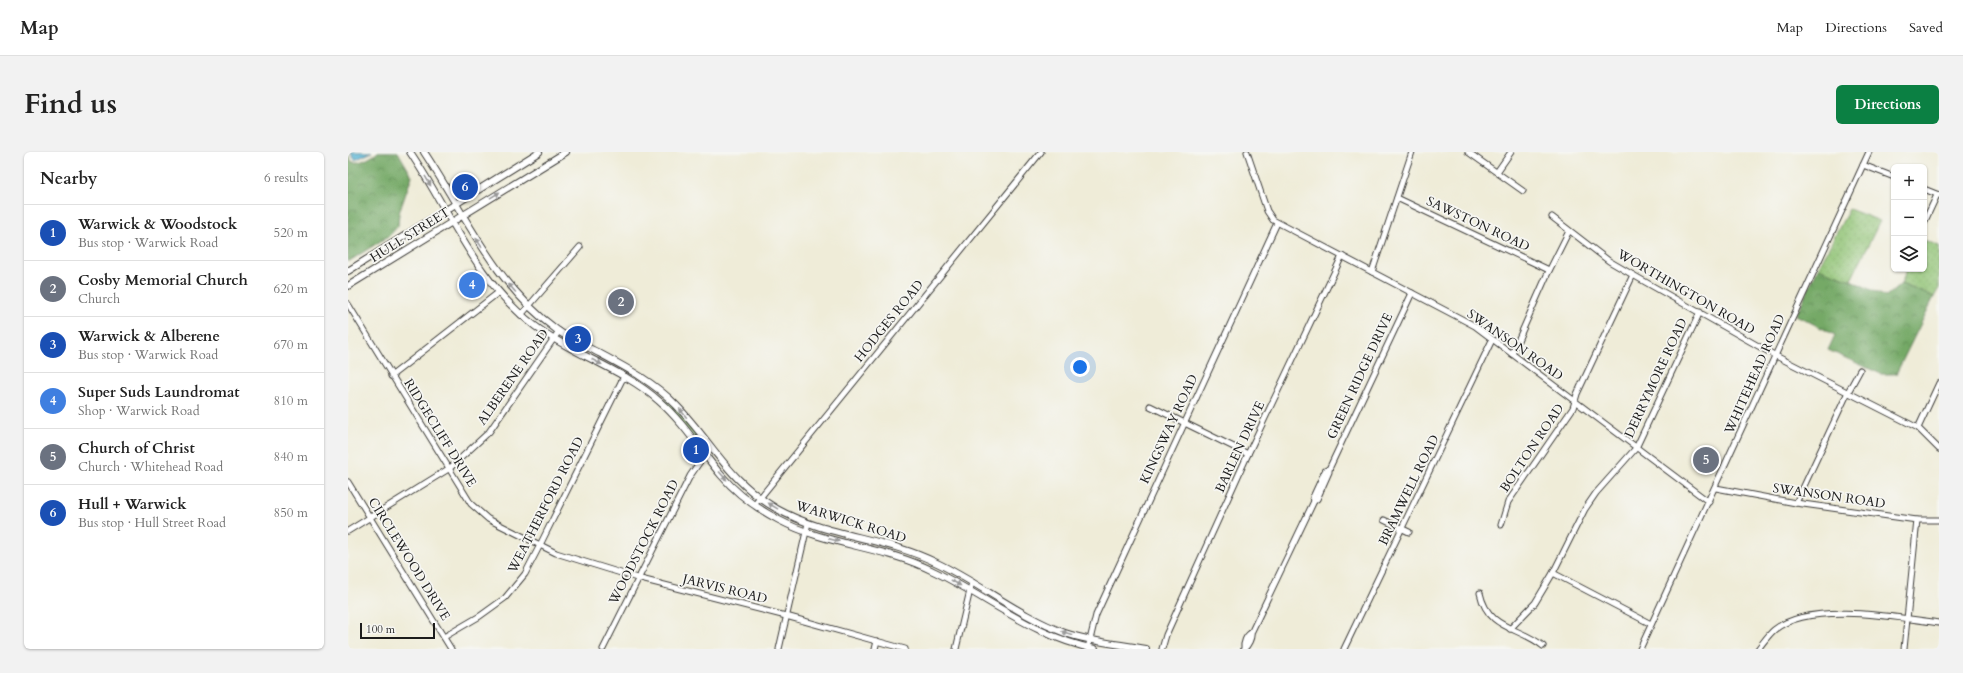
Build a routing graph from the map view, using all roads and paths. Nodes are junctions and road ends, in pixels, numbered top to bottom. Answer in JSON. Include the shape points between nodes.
{"nodes":[{"id":1,"x":410,"y":152,"type":"edge"},
{"id":2,"x":424,"y":152,"type":"edge"},
{"id":3,"x":539,"y":152,"type":"edge"},
{"id":4,"x":566,"y":152,"type":"edge"},
{"id":5,"x":1041,"y":152,"type":"edge"},
{"id":6,"x":1248,"y":152,"type":"edge"},
{"id":7,"x":1412,"y":152,"type":"edge"},
{"id":8,"x":1468,"y":152,"type":"edge"},
{"id":9,"x":1511,"y":152,"type":"edge"},
{"id":10,"x":1869,"y":152,"type":"edge"},
{"id":11,"x":1863,"y":165,"type":"junction"},
{"id":12,"x":1497,"y":172,"type":"junction"},
{"id":13,"x":1891,"y":176,"type":"edge"},
{"id":14,"x":1927,"y":190,"type":"edge"},
{"id":15,"x":1523,"y":191,"type":"dead end"},
{"id":16,"x":1938,"y":195,"type":"edge"},
{"id":17,"x":1397,"y":198,"type":"junction"},
{"id":18,"x":456,"y":203,"type":"junction"},
{"id":19,"x":445,"y":210,"type":"junction"},
{"id":20,"x":462,"y":216,"type":"junction"},
{"id":21,"x":1552,"y":217,"type":"dead end"},
{"id":22,"x":1927,"y":217,"type":"edge"},
{"id":23,"x":452,"y":222,"type":"junction"},
{"id":24,"x":1277,"y":223,"type":"junction"},
{"id":25,"x":1569,"y":231,"type":"junction"},
{"id":26,"x":580,"y":247,"type":"dead end"},
{"id":27,"x":1342,"y":256,"type":"junction"},
{"id":28,"x":1549,"y":270,"type":"junction"},
{"id":29,"x":348,"y":271,"type":"edge"},
{"id":30,"x":1372,"y":272,"type":"junction"},
{"id":31,"x":1633,"y":275,"type":"junction"},
{"id":32,"x":348,"y":286,"type":"edge"},
{"id":33,"x":499,"y":292,"type":"junction"},
{"id":34,"x":1412,"y":293,"type":"junction"},
{"id":35,"x":348,"y":304,"type":"edge"},
{"id":36,"x":529,"y":306,"type":"junction"},
{"id":37,"x":1700,"y":312,"type":"junction"},
{"id":38,"x":522,"y":315,"type":"junction"},
{"id":39,"x":559,"y":331,"type":"junction"},
{"id":40,"x":553,"y":338,"type":"junction"},
{"id":41,"x":1492,"y":340,"type":"junction"},
{"id":42,"x":1512,"y":354,"type":"junction"},
{"id":43,"x":1776,"y":356,"type":"junction"},
{"id":44,"x":1860,"y":370,"type":"dead end"},
{"id":45,"x":391,"y":376,"type":"junction"},
{"id":46,"x":626,"y":377,"type":"junction"},
{"id":47,"x":1939,"y":383,"type":"edge"},
{"id":48,"x":1848,"y":392,"type":"junction"},
{"id":49,"x":1575,"y":401,"type":"junction"},
{"id":50,"x":1150,"y":406,"type":"dead end"},
{"id":51,"x":1184,"y":422,"type":"junction"},
{"id":52,"x":1918,"y":428,"type":"junction"},
{"id":53,"x":710,"y":447,"type":"junction"},
{"id":54,"x":1636,"y":448,"type":"junction"},
{"id":55,"x":1939,"y":449,"type":"edge"},
{"id":56,"x":1248,"y":454,"type":"junction"},
{"id":57,"x":705,"y":455,"type":"junction"},
{"id":58,"x":450,"y":468,"type":"junction"},
{"id":59,"x":348,"y":482,"type":"edge"},
{"id":60,"x":1716,"y":488,"type":"junction"},
{"id":61,"x":760,"y":498,"type":"junction"},
{"id":62,"x":1709,"y":502,"type":"junction"},
{"id":63,"x":1796,"y":503,"type":"junction"},
{"id":64,"x":754,"y":504,"type":"junction"},
{"id":65,"x":369,"y":518,"type":"junction"},
{"id":66,"x":1384,"y":520,"type":"dead end"},
{"id":67,"x":1917,"y":520,"type":"junction"},
{"id":68,"x":1939,"y":520,"type":"edge"},
{"id":69,"x":808,"y":523,"type":"junction"},
{"id":70,"x":1501,"y":525,"type":"dead end"},
{"id":71,"x":1402,"y":529,"type":"junction"},
{"id":72,"x":348,"y":531,"type":"edge"},
{"id":73,"x":806,"y":532,"type":"junction"},
{"id":74,"x":1409,"y":532,"type":"dead end"},
{"id":75,"x":540,"y":545,"type":"junction"},
{"id":76,"x":1553,"y":573,"type":"junction"},
{"id":77,"x":637,"y":578,"type":"junction"},
{"id":78,"x":972,"y":582,"type":"junction"},
{"id":79,"x":970,"y":591,"type":"junction"},
{"id":80,"x":1480,"y":593,"type":"dead end"},
{"id":81,"x":786,"y":616,"type":"junction"},
{"id":82,"x":1908,"y":618,"type":"junction"},
{"id":83,"x":1939,"y":622,"type":"edge"},
{"id":84,"x":1651,"y":624,"type":"junction"},
{"id":85,"x":1510,"y":629,"type":"junction"},
{"id":86,"x":444,"y":637,"type":"junction"},
{"id":87,"x":1089,"y":639,"type":"junction"},
{"id":88,"x":877,"y":641,"type":"junction"},
{"id":89,"x":1543,"y":646,"type":"dead end"},
{"id":90,"x":1091,"y":648,"type":"edge"},
{"id":91,"x":451,"y":649,"type":"edge"},
{"id":92,"x":603,"y":649,"type":"edge"},
{"id":93,"x":779,"y":649,"type":"edge"},
{"id":94,"x":875,"y":649,"type":"edge"},
{"id":95,"x":905,"y":649,"type":"edge"},
{"id":96,"x":956,"y":649,"type":"edge"},
{"id":97,"x":1146,"y":649,"type":"edge"},
{"id":98,"x":1162,"y":649,"type":"edge"},
{"id":99,"x":1244,"y":649,"type":"edge"},
{"id":100,"x":1344,"y":649,"type":"edge"},
{"id":101,"x":1640,"y":649,"type":"edge"},
{"id":102,"x":1758,"y":649,"type":"edge"},
{"id":103,"x":1904,"y":649,"type":"edge"}],
"edges":[{"from":1,"to":19,"type":"main road","name":"WARWICK ROAD","one_way":true},
{"from":2,"to":18,"type":"main road","name":"WARWICK ROAD"},
{"from":3,"to":18,"type":"main road"},
{"from":20,"to":4,"type":"main road","name":"HULL STREET","one_way":true},
{"from":5,"to":61,"type":"street","name":"HODGES ROAD"},
{"from":6,"to":24,"type":"street","name":"SWANSON ROAD","via":[[1266,211]]},
{"from":7,"to":17,"type":"street"},
{"from":8,"to":12,"type":"street"},
{"from":9,"to":12,"type":"street"},
{"from":10,"to":11,"type":"street","name":"WHITEHEAD ROAD"},
{"from":11,"to":13,"type":"street"},
{"from":11,"to":43,"type":"street","name":"WHITEHEAD ROAD"},
{"from":12,"to":15,"type":"street"},
{"from":14,"to":16,"type":"street"},
{"from":16,"to":22,"type":"street"},
{"from":17,"to":28,"type":"street","name":"SAWSTON ROAD"},
{"from":17,"to":30,"type":"street"},
{"from":18,"to":19,"type":"main road"},
{"from":18,"to":20,"type":"main road","name":"WARWICK ROAD"},
{"from":19,"to":23,"type":"main road","name":"WARWICK ROAD"},
{"from":19,"to":29,"type":"main road"},
{"from":20,"to":23,"type":"main road","name":"HULL STREET"},
{"from":36,"to":20,"type":"main road","name":"WARWICK ROAD","one_way":true,"via":[[492,263]]},
{"from":21,"to":25,"type":"street","name":"WORTHINGTON ROAD"},
{"from":23,"to":32,"type":"main road","name":"HULL STREET"},
{"from":23,"to":33,"type":"main road","name":"WARWICK ROAD"},
{"from":24,"to":27,"type":"street","name":"SWANSON ROAD"},
{"from":24,"to":51,"type":"street","name":"KINGSWAY ROAD"},
{"from":25,"to":28,"type":"street"},
{"from":25,"to":31,"type":"street","name":"WORTHINGTON ROAD","via":[[1609,261]]},
{"from":26,"to":36,"type":"street"},
{"from":27,"to":30,"type":"street","name":"SWANSON ROAD"},
{"from":27,"to":56,"type":"street","name":"BARLEN DRIVE"},
{"from":28,"to":42,"type":"street"},
{"from":30,"to":34,"type":"street","name":"SWANSON ROAD"},
{"from":31,"to":37,"type":"street","name":"WORTHINGTON ROAD"},
{"from":31,"to":49,"type":"street","name":"BOLTON ROAD"},
{"from":33,"to":38,"type":"main road","name":"WARWICK ROAD"},
{"from":33,"to":45,"type":"street"},
{"from":34,"to":41,"type":"street","name":"SWANSON ROAD","via":[[1474,326]]},
{"from":34,"to":99,"type":"street","name":"GREEN RIDGE DRIVE","via":[[1329,469],[1325,471],[1312,497],[1314,501]]},
{"from":35,"to":45,"type":"street","name":"RIDGECLIFF DRIVE"},
{"from":36,"to":38,"type":"street"},
{"from":36,"to":39,"type":"main road","name":"WARWICK ROAD"},
{"from":37,"to":43,"type":"street","name":"WORTHINGTON ROAD"},
{"from":37,"to":54,"type":"street","name":"DERRYMORE ROAD"},
{"from":38,"to":40,"type":"main road","name":"WARWICK ROAD"},
{"from":39,"to":40,"type":"street","name":"ALBERENE ROAD"},
{"from":53,"to":39,"type":"main road","name":"WARWICK ROAD","one_way":true,"via":[[677,405],[661,391],[642,377]]},
{"from":40,"to":46,"type":"main road","name":"WARWICK ROAD","one_way":true},
{"from":40,"to":58,"type":"street","name":"ALBERENE ROAD","via":[[489,432]]},
{"from":41,"to":42,"type":"street","name":"SWANSON ROAD"},
{"from":41,"to":71,"type":"street","name":"BRAMWELL ROAD"},
{"from":42,"to":49,"type":"street","name":"SWANSON ROAD"},
{"from":43,"to":48,"type":"street","name":"WORTHINGTON ROAD"},
{"from":43,"to":60,"type":"street","name":"WHITEHEAD ROAD"},
{"from":44,"to":48,"type":"street"},
{"from":45,"to":58,"type":"street","name":"RIDGECLIFF DRIVE"},
{"from":46,"to":57,"type":"main road","name":"WARWICK ROAD","via":[[644,388],[671,412]]},
{"from":46,"to":75,"type":"street","name":"WEATHERFORD ROAD","via":[[622,380]]},
{"from":47,"to":52,"type":"street"},
{"from":48,"to":52,"type":"street","name":"WORTHINGTON ROAD"},
{"from":48,"to":63,"type":"street"},
{"from":49,"to":54,"type":"street","name":"SWANSON ROAD"},
{"from":49,"to":70,"type":"street","name":"BOLTON ROAD","via":[[1573,408],[1508,502]]},
{"from":50,"to":51,"type":"street"},
{"from":51,"to":56,"type":"street"},
{"from":51,"to":87,"type":"street","name":"KINGSWAY ROAD","via":[[1096,615]]},
{"from":52,"to":55,"type":"street","name":"WORTHINGTON ROAD"},
{"from":53,"to":57,"type":"street","name":"WOODSTOCK ROAD"},
{"from":53,"to":61,"type":"main road","name":"WARWICK ROAD","via":[[734,476]]},
{"from":54,"to":62,"type":"street","name":"SWANSON ROAD"},
{"from":54,"to":76,"type":"street","name":"DERRYMORE ROAD","via":[[1585,509]]},
{"from":56,"to":98,"type":"street","name":"BARLEN DRIVE"},
{"from":57,"to":64,"type":"main road","name":"WARWICK ROAD","one_way":true,"via":[[726,481]]},
{"from":57,"to":77,"type":"street","name":"WOODSTOCK ROAD","via":[[690,476]]},
{"from":58,"to":65,"type":"street","name":"ALBERENE ROAD"},
{"from":58,"to":75,"type":"street","name":"RIDGECLIFF DRIVE","via":[[471,504],[478,511],[488,519]]},
{"from":59,"to":65,"type":"street","name":"CIRCLEWOOD DRIVE"},
{"from":60,"to":62,"type":"street","name":"WHITEHEAD ROAD"},
{"from":60,"to":63,"type":"street","name":"SWANSON ROAD"},
{"from":61,"to":64,"type":"street","name":"HODGES ROAD"},
{"from":69,"to":61,"type":"main road","name":"WARWICK ROAD","one_way":true},
{"from":62,"to":84,"type":"street","name":"WHITEHEAD ROAD"},
{"from":63,"to":67,"type":"street","name":"SWANSON ROAD"},
{"from":64,"to":73,"type":"main road","name":"WARWICK ROAD","via":[[780,521]]},
{"from":65,"to":72,"type":"street","name":"ALBERENE ROAD"},
{"from":65,"to":86,"type":"street","name":"CIRCLEWOOD DRIVE"},
{"from":66,"to":71,"type":"street"},
{"from":67,"to":68,"type":"street","name":"SWANSON ROAD"},
{"from":67,"to":82,"type":"street"},
{"from":69,"to":73,"type":"street"},
{"from":69,"to":78,"type":"main road","name":"WARWICK ROAD","via":[[906,550],[938,563]]},
{"from":71,"to":74,"type":"street"},
{"from":71,"to":100,"type":"street","name":"BRAMWELL ROAD"},
{"from":73,"to":79,"type":"main road","name":"WARWICK ROAD","one_way":true,"via":[[902,557]]},
{"from":73,"to":81,"type":"street"},
{"from":75,"to":77,"type":"street","name":"JARVIS ROAD","via":[[556,553]]},
{"from":75,"to":86,"type":"street","name":"WEATHERFORD ROAD","via":[[524,574],[505,598]]},
{"from":76,"to":84,"type":"street"},
{"from":76,"to":85,"type":"street","name":"DERRYMORE ROAD","via":[[1535,602]]},
{"from":77,"to":81,"type":"street","name":"JARVIS ROAD"},
{"from":77,"to":92,"type":"street","name":"WOODSTOCK ROAD"},
{"from":78,"to":79,"type":"street"},
{"from":87,"to":78,"type":"main road","name":"WARWICK ROAD","one_way":true,"via":[[1034,619]]},
{"from":79,"to":90,"type":"main road","name":"WARWICK ROAD","via":[[1037,630]]},
{"from":79,"to":96,"type":"street"},
{"from":80,"to":85,"type":"street","via":[[1486,612]]},
{"from":81,"to":88,"type":"street","name":"JARVIS ROAD"},
{"from":81,"to":93,"type":"street"},
{"from":82,"to":83,"type":"street"},
{"from":82,"to":102,"type":"street","via":[[1854,612],[1802,616],[1774,630]]},
{"from":82,"to":103,"type":"street"},
{"from":84,"to":101,"type":"street","name":"WHITEHEAD ROAD"},
{"from":85,"to":89,"type":"street","via":[[1534,639]]},
{"from":86,"to":91,"type":"street","name":"CIRCLEWOOD DRIVE"},
{"from":87,"to":90,"type":"street","name":"KINGSWAY ROAD"},
{"from":87,"to":97,"type":"main road","name":"WARWICK ROAD"},
{"from":88,"to":94,"type":"street"},
{"from":88,"to":95,"type":"street","name":"JARVIS ROAD"}]}
